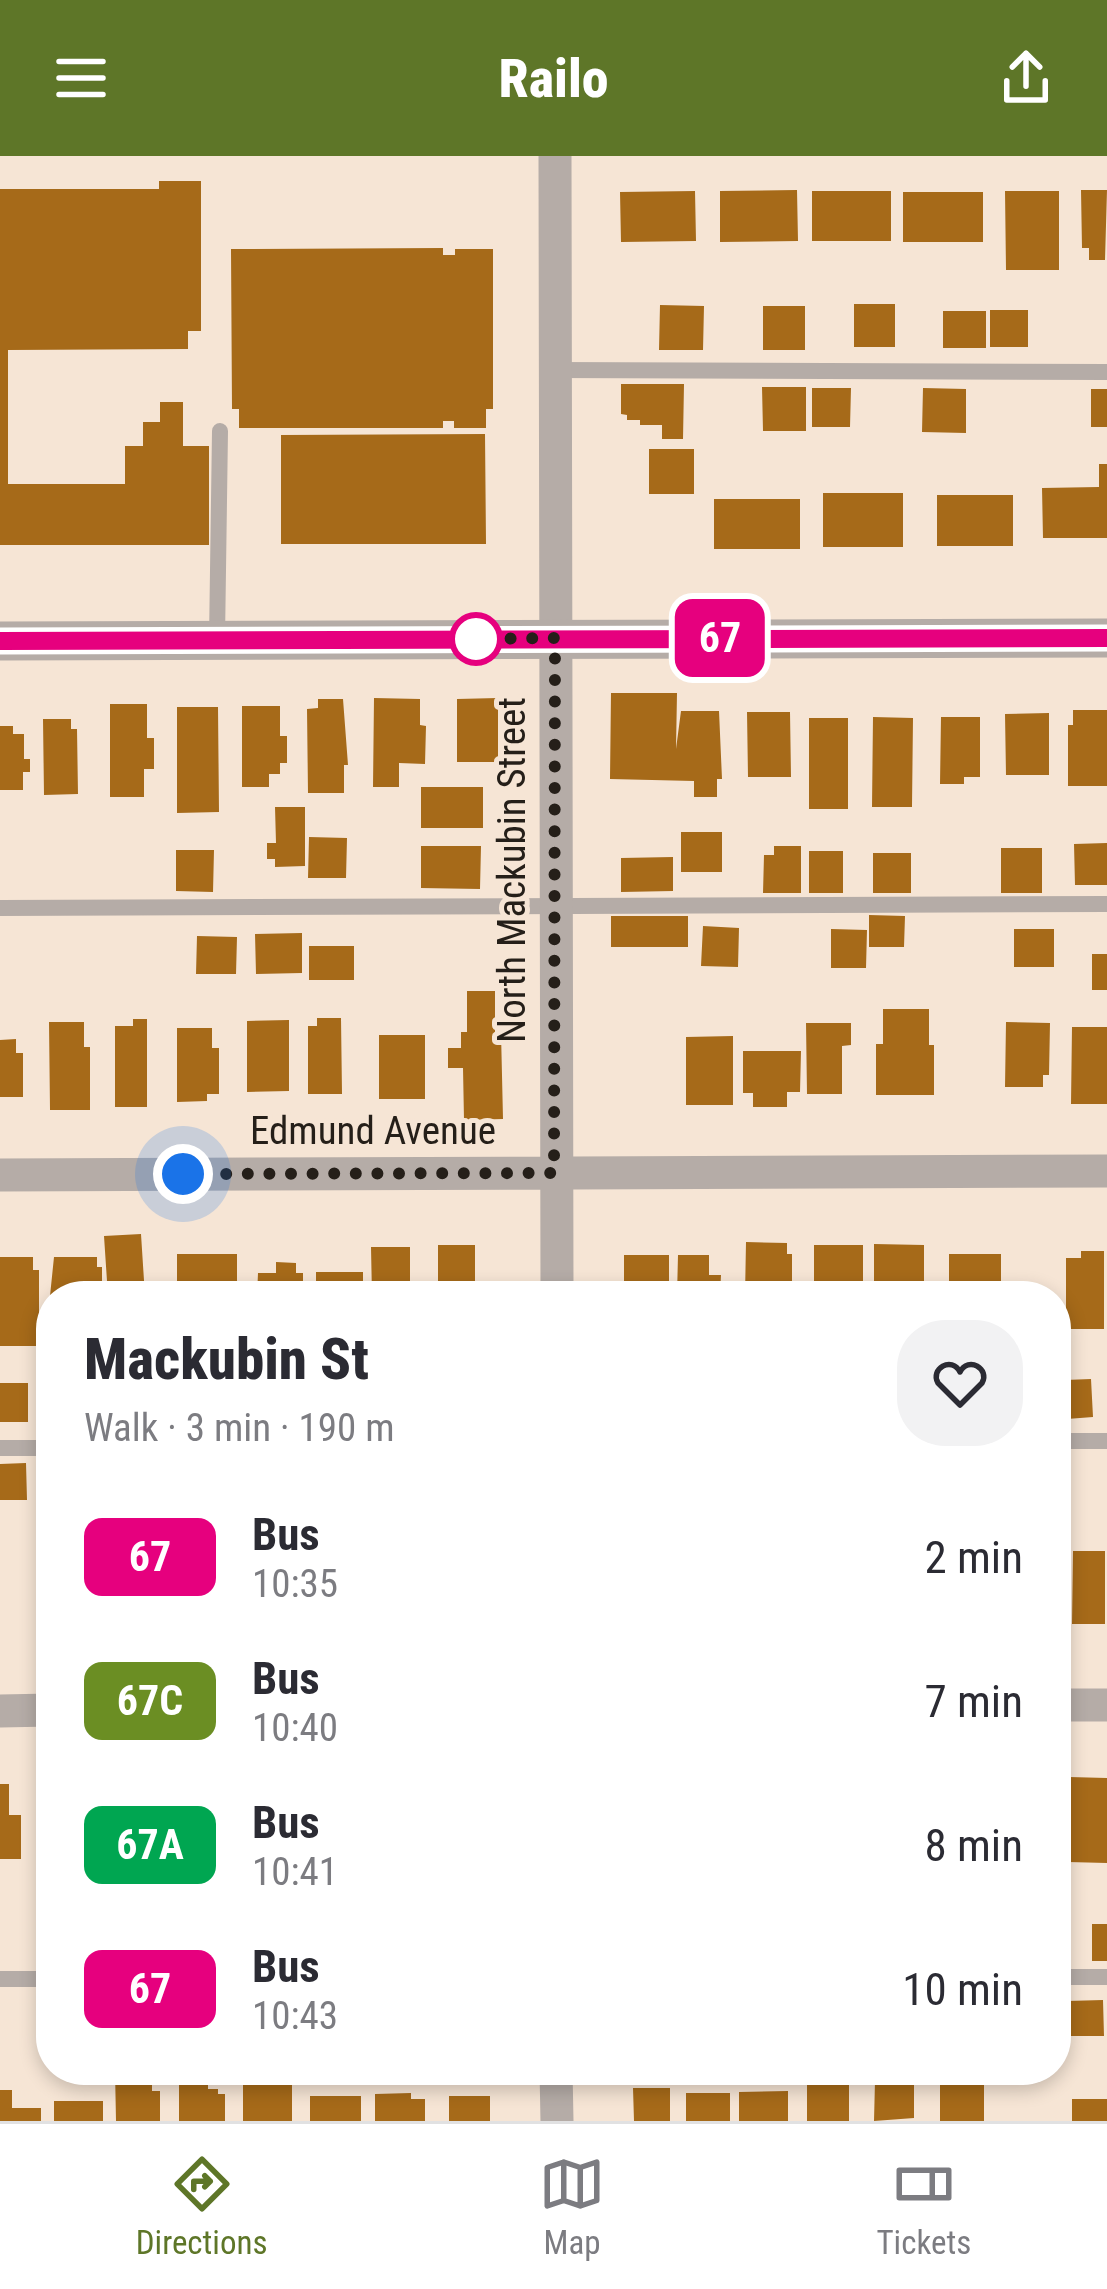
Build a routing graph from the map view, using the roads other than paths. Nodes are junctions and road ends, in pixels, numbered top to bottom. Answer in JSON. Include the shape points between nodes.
{"nodes":[{"id":1,"x":555,"y":156,"type":"edge"},
{"id":2,"x":553,"y":370,"type":"junction"},
{"id":3,"x":1107,"y":372,"type":"edge"},
{"id":4,"x":220,"y":431,"type":"dead end"},
{"id":5,"x":555,"y":638,"type":"junction"},
{"id":6,"x":1107,"y":638,"type":"edge"},
{"id":7,"x":217,"y":640,"type":"junction"},
{"id":8,"x":0,"y":641,"type":"edge"},
{"id":9,"x":1107,"y":904,"type":"edge"},
{"id":10,"x":554,"y":905,"type":"junction"},
{"id":11,"x":0,"y":908,"type":"edge"},
{"id":12,"x":1107,"y":1171,"type":"edge"},
{"id":13,"x":554,"y":1173,"type":"junction"},
{"id":14,"x":0,"y":1175,"type":"edge"},
{"id":15,"x":557,"y":1281,"type":"edge"},
{"id":16,"x":1071,"y":1442,"type":"edge"},
{"id":17,"x":1107,"y":1442,"type":"edge"},
{"id":18,"x":0,"y":1448,"type":"edge"},
{"id":19,"x":36,"y":1448,"type":"edge"},
{"id":20,"x":1071,"y":1705,"type":"edge"},
{"id":21,"x":1107,"y":1705,"type":"edge"},
{"id":22,"x":36,"y":1710,"type":"edge"},
{"id":23,"x":0,"y":1711,"type":"edge"},
{"id":24,"x":1071,"y":1976,"type":"edge"},
{"id":25,"x":1107,"y":1977,"type":"edge"},
{"id":26,"x":0,"y":1979,"type":"edge"},
{"id":27,"x":36,"y":1979,"type":"edge"},
{"id":28,"x":556,"y":2085,"type":"edge"},
{"id":29,"x":557,"y":2121,"type":"edge"}],
"edges":[{"from":1,"to":2,"type":"street","name":"North Mackubin Street"},
{"from":2,"to":3,"type":"lane"},
{"from":2,"to":5,"type":"street","name":"North Mackubin Street"},
{"from":4,"to":7,"type":"lane"},
{"from":5,"to":6,"type":"street"},
{"from":5,"to":7,"type":"street"},
{"from":5,"to":10,"type":"street","name":"North Mackubin Street"},
{"from":7,"to":8,"type":"street"},
{"from":9,"to":10,"type":"lane"},
{"from":10,"to":11,"type":"lane"},
{"from":10,"to":13,"type":"street","name":"North Mackubin Street"},
{"from":12,"to":13,"type":"street","name":"Edmund Avenue"},
{"from":13,"to":14,"type":"street","name":"Edmund Avenue"},
{"from":13,"to":15,"type":"street","name":"North Mackubin Street"},
{"from":16,"to":17,"type":"lane"},
{"from":18,"to":19,"type":"lane"},
{"from":20,"to":21,"type":"street"},
{"from":22,"to":23,"type":"street"},
{"from":24,"to":25,"type":"lane"},
{"from":26,"to":27,"type":"lane"},
{"from":28,"to":29,"type":"street"}]}
